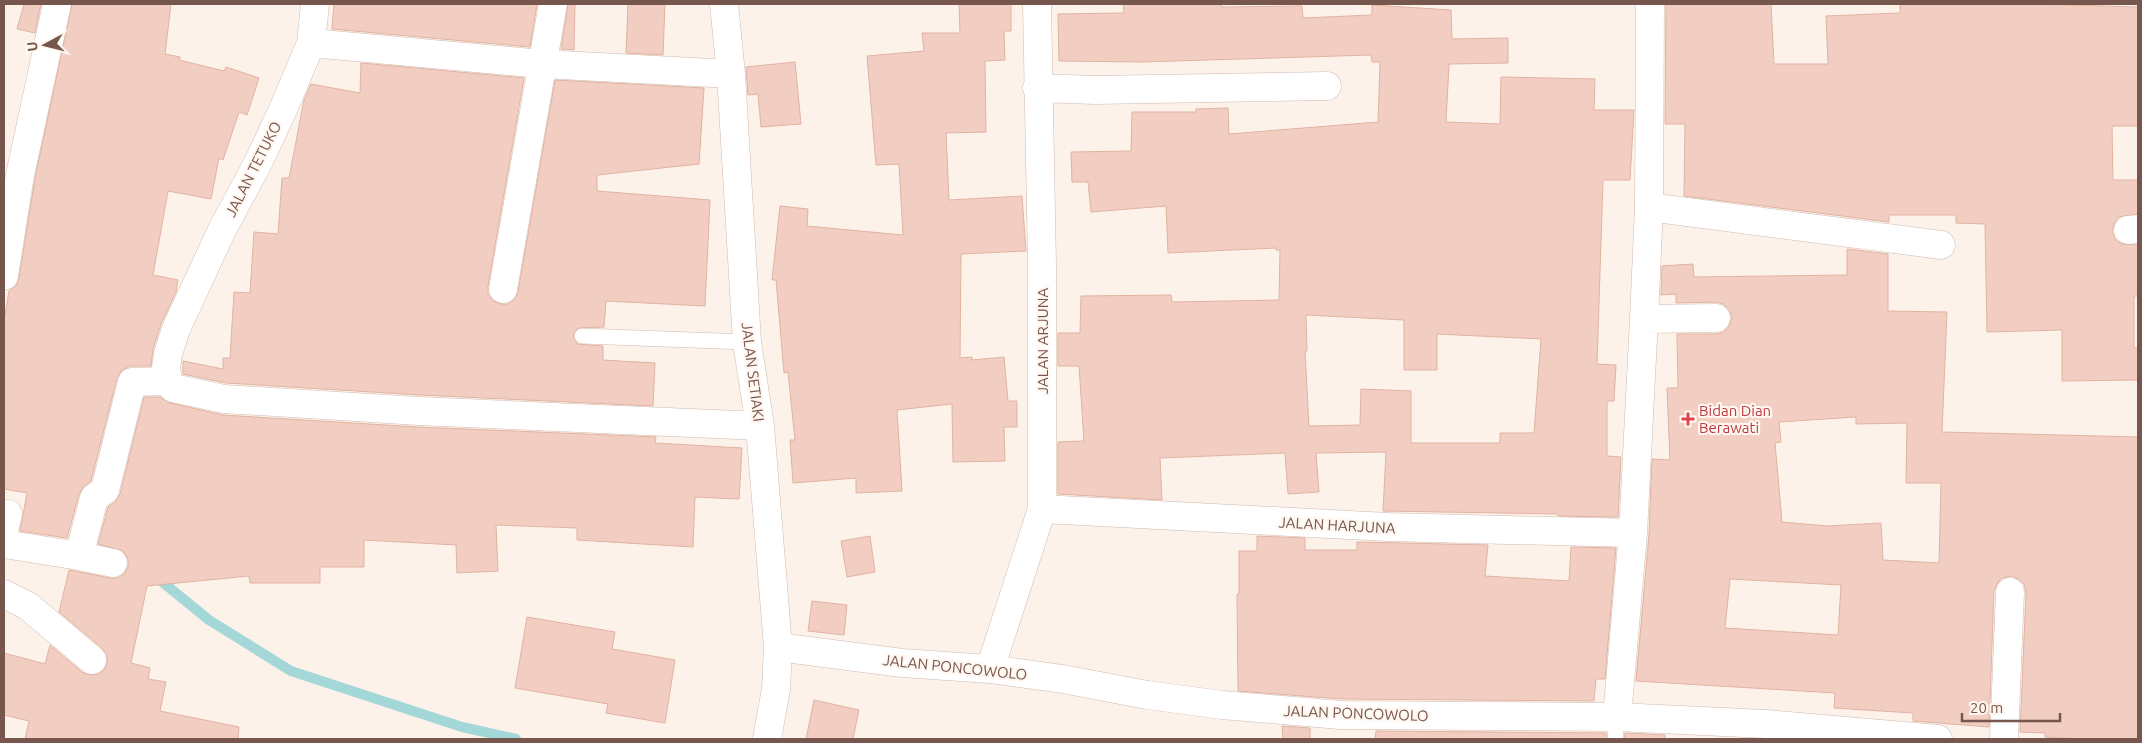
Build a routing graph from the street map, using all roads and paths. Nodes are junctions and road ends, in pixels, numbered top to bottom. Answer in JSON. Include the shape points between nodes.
{"nodes":[{"id":1,"x":57,"y":4,"type":"edge"},
{"id":2,"x":314,"y":4,"type":"edge"},
{"id":3,"x":553,"y":4,"type":"edge"},
{"id":4,"x":724,"y":4,"type":"edge"},
{"id":5,"x":1037,"y":4,"type":"edge"},
{"id":6,"x":1650,"y":4,"type":"edge"},
{"id":7,"x":311,"y":43,"type":"junction"},
{"id":8,"x":542,"y":64,"type":"junction"},
{"id":9,"x":731,"y":74,"type":"junction"},
{"id":10,"x":1327,"y":86,"type":"dead end"},
{"id":11,"x":1038,"y":88,"type":"junction"},
{"id":12,"x":12,"y":174,"type":"edge"},
{"id":13,"x":1649,"y":207,"type":"junction"},
{"id":14,"x":1941,"y":245,"type":"dead end"},
{"id":15,"x":4,"y":276,"type":"edge"},
{"id":16,"x":503,"y":290,"type":"dead end"},
{"id":17,"x":1716,"y":318,"type":"dead end"},
{"id":18,"x":1644,"y":319,"type":"junction"},
{"id":19,"x":582,"y":336,"type":"dead end"},
{"id":20,"x":747,"y":342,"type":"junction"},
{"id":21,"x":168,"y":381,"type":"junction"},
{"id":22,"x":760,"y":426,"type":"junction"},
{"id":23,"x":1042,"y":509,"type":"junction"},
{"id":24,"x":1633,"y":533,"type":"junction"},
{"id":25,"x":4,"y":544,"type":"edge"},
{"id":26,"x":80,"y":556,"type":"junction"},
{"id":27,"x":113,"y":563,"type":"dead end"},
{"id":28,"x":2010,"y":592,"type":"dead end"},
{"id":29,"x":4,"y":594,"type":"edge"},
{"id":30,"x":778,"y":647,"type":"junction"},
{"id":31,"x":92,"y":660,"type":"dead end"},
{"id":32,"x":990,"y":670,"type":"junction"},
{"id":33,"x":1616,"y":728,"type":"edge"},
{"id":34,"x":767,"y":739,"type":"edge"},
{"id":35,"x":1938,"y":739,"type":"edge"},
{"id":36,"x":2004,"y":739,"type":"edge"}],
"edges":[{"from":1,"to":12,"type":"street"},
{"from":2,"to":7,"type":"street","name":"JALAN TETUKO"},
{"from":3,"to":8,"type":"street"},
{"from":4,"to":9,"type":"street","name":"JALAN SETIAKI"},
{"from":5,"to":11,"type":"street","name":"JALAN ARJUNA"},
{"from":6,"to":13,"type":"street"},
{"from":7,"to":8,"type":"street"},
{"from":7,"to":21,"type":"street","name":"JALAN TETUKO","via":[[258,163],[222,230],[176,329],[168,354]]},
{"from":8,"to":9,"type":"street"},
{"from":8,"to":16,"type":"street"},
{"from":9,"to":20,"type":"street","name":"JALAN SETIAKI"},
{"from":10,"to":11,"type":"street"},
{"from":11,"to":23,"type":"street","name":"JALAN ARJUNA"},
{"from":12,"to":15,"type":"street"},
{"from":13,"to":14,"type":"street"},
{"from":13,"to":18,"type":"street"},
{"from":17,"to":18,"type":"street"},
{"from":18,"to":24,"type":"street"},
{"from":19,"to":20,"type":"lane"},
{"from":20,"to":22,"type":"street","name":"JALAN SETIAKI"},
{"from":21,"to":22,"type":"street","via":[[176,389],[224,398],[420,411]]},
{"from":21,"to":26,"type":"street","via":[[133,377],[105,490],[94,498]]},
{"from":22,"to":30,"type":"street","name":"JALAN SETIAKI"},
{"from":23,"to":24,"type":"street","name":"JALAN HARJUNA","via":[[1388,528]]},
{"from":23,"to":32,"type":"street","name":"JALAN ARJUNA"},
{"from":24,"to":33,"type":"street"},
{"from":25,"to":26,"type":"street"},
{"from":26,"to":27,"type":"street"},
{"from":28,"to":36,"type":"street"},
{"from":29,"to":31,"type":"street","via":[[28,606]]},
{"from":30,"to":32,"type":"street","name":"JALAN PONCOWOLO","via":[[902,663]]},
{"from":30,"to":34,"type":"street","name":"JALAN SETIAKI","via":[[776,689]]},
{"from":32,"to":33,"type":"street","name":"JALAN PONCOWOLO","via":[[1222,706]]},
{"from":33,"to":35,"type":"street","name":"JALAN PONCOWOLO","via":[[1766,724]]}]}
